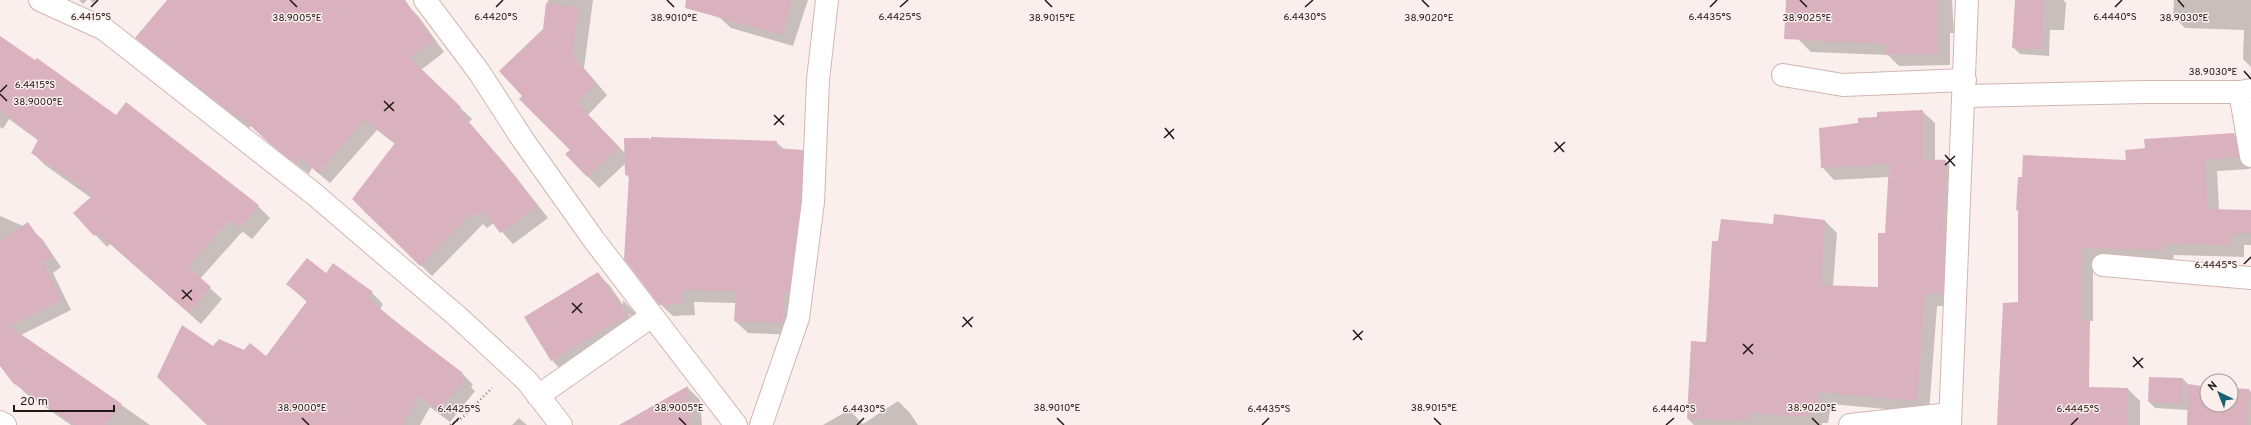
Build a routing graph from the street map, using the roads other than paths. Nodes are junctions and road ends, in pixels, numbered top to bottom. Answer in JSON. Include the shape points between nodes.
{"nodes":[{"id":1,"x":40,"y":0,"type":"edge"},
{"id":2,"x":827,"y":0,"type":"edge"},
{"id":3,"x":1967,"y":0,"type":"edge"},
{"id":4,"x":427,"y":1,"type":"edge"},
{"id":5,"x":1783,"y":75,"type":"dead end"},
{"id":6,"x":1965,"y":88,"type":"junction"},
{"id":7,"x":2246,"y":91,"type":"edge"},
{"id":8,"x":2251,"y":156,"type":"edge"},
{"id":9,"x":2103,"y":265,"type":"dead end"},
{"id":10,"x":2251,"y":278,"type":"edge"},
{"id":11,"x":652,"y":316,"type":"junction"},
{"id":12,"x":538,"y":396,"type":"junction"},
{"id":13,"x":1950,"y":420,"type":"edge"},
{"id":14,"x":0,"y":422,"type":"edge"},
{"id":15,"x":5,"y":425,"type":"edge"},
{"id":16,"x":561,"y":425,"type":"edge"},
{"id":17,"x":736,"y":425,"type":"edge"},
{"id":18,"x":761,"y":425,"type":"edge"},
{"id":19,"x":1850,"y":425,"type":"edge"}],
"edges":[{"from":1,"to":12,"type":"street","via":[[104,29],[320,199],[458,317],[527,382]]},
{"from":2,"to":18,"type":"street","via":[[818,80],[813,202],[798,318]]},
{"from":3,"to":6,"type":"street"},
{"from":4,"to":11,"type":"street","via":[[594,240]]},
{"from":5,"to":6,"type":"street","via":[[1843,85]]},
{"from":6,"to":7,"type":"street","via":[[2145,92]]},
{"from":6,"to":13,"type":"street"},
{"from":7,"to":8,"type":"street"},
{"from":9,"to":10,"type":"street"},
{"from":11,"to":12,"type":"street"},
{"from":11,"to":17,"type":"street"},
{"from":12,"to":16,"type":"street"},
{"from":13,"to":19,"type":"street"},
{"from":14,"to":15,"type":"street"}]}
